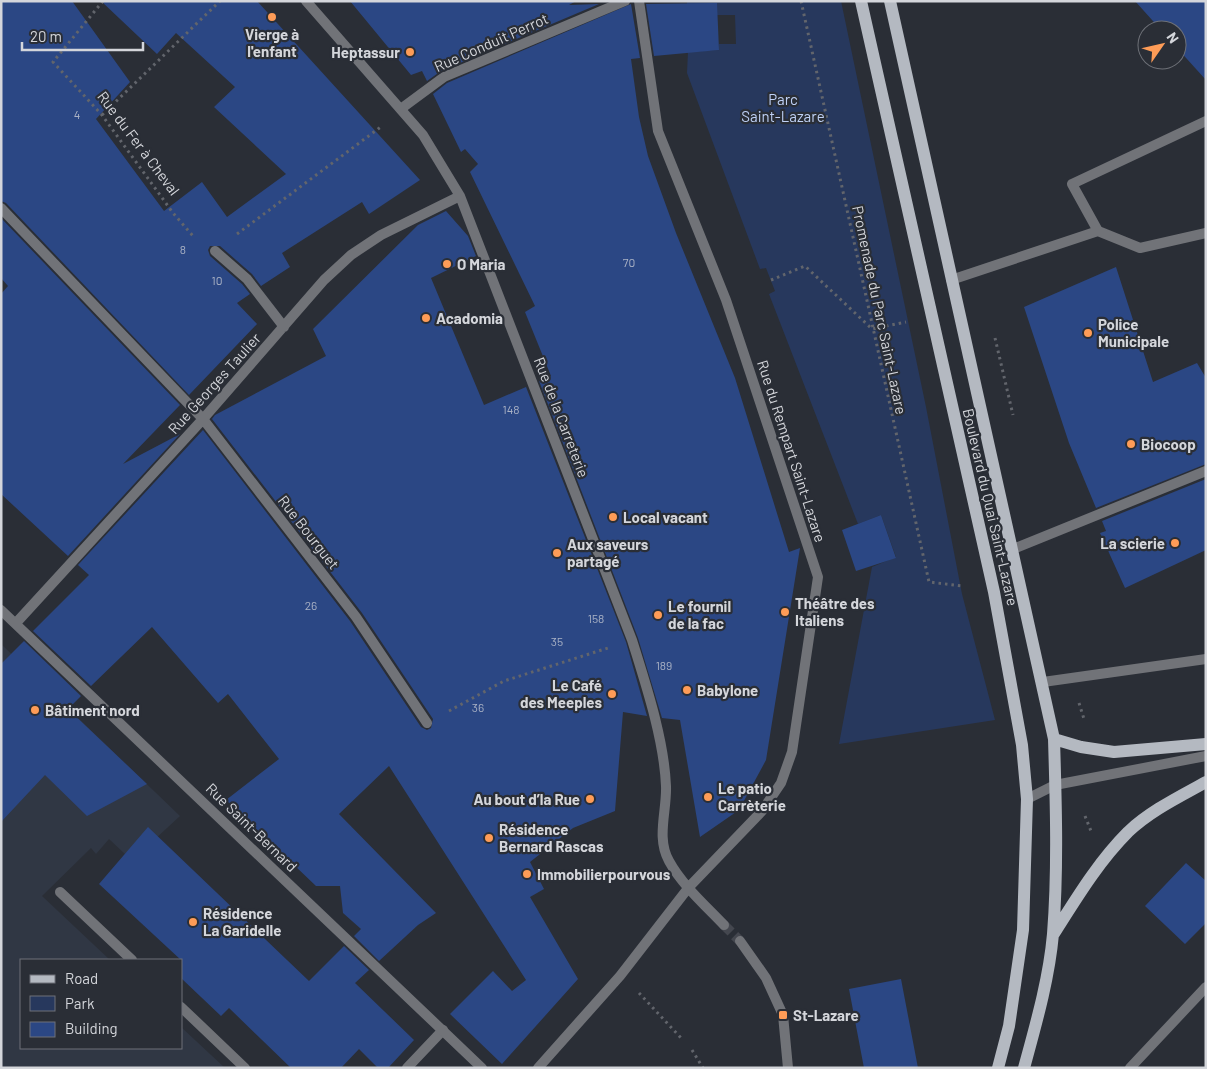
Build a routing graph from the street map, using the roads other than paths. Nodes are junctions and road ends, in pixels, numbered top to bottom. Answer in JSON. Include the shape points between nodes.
{"nodes":[{"id":1,"x":306,"y":1,"type":"edge"},
{"id":2,"x":625,"y":1,"type":"edge"},
{"id":3,"x":639,"y":1,"type":"edge"},
{"id":4,"x":861,"y":1,"type":"edge"},
{"id":5,"x":890,"y":1,"type":"edge"},
{"id":6,"x":402,"y":108,"type":"junction"},
{"id":7,"x":1206,"y":121,"type":"edge"},
{"id":8,"x":460,"y":196,"type":"junction"},
{"id":9,"x":1,"y":208,"type":"edge"},
{"id":10,"x":1098,"y":231,"type":"junction"},
{"id":11,"x":1206,"y":233,"type":"edge"},
{"id":12,"x":215,"y":251,"type":"road end"},
{"id":13,"x":951,"y":280,"type":"junction"},
{"id":14,"x":284,"y":326,"type":"junction"},
{"id":15,"x":203,"y":419,"type":"junction"},
{"id":16,"x":1206,"y":471,"type":"edge"},
{"id":17,"x":1013,"y":549,"type":"junction"},
{"id":18,"x":1,"y":610,"type":"edge"},
{"id":19,"x":16,"y":623,"type":"junction"},
{"id":20,"x":1206,"y":659,"type":"edge"},
{"id":21,"x":1043,"y":682,"type":"junction"},
{"id":22,"x":427,"y":723,"type":"road end"},
{"id":23,"x":1054,"y":740,"type":"junction"},
{"id":24,"x":1206,"y":744,"type":"edge"},
{"id":25,"x":1206,"y":756,"type":"edge"},
{"id":26,"x":1206,"y":782,"type":"edge"},
{"id":27,"x":1055,"y":785,"type":"junction"},
{"id":28,"x":1027,"y":799,"type":"junction"},
{"id":29,"x":689,"y":887,"type":"junction"},
{"id":30,"x":60,"y":892,"type":"dead end"},
{"id":31,"x":724,"y":925,"type":"tunnel mouth"},
{"id":32,"x":1053,"y":935,"type":"junction"},
{"id":33,"x":740,"y":941,"type":"tunnel mouth"},
{"id":34,"x":131,"y":959,"type":"edge"},
{"id":35,"x":1206,"y":987,"type":"edge"},
{"id":36,"x":182,"y":1008,"type":"edge"},
{"id":37,"x":443,"y":1030,"type":"junction"},
{"id":38,"x":245,"y":1068,"type":"edge"},
{"id":39,"x":407,"y":1068,"type":"edge"},
{"id":40,"x":482,"y":1068,"type":"edge"},
{"id":41,"x":538,"y":1068,"type":"edge"},
{"id":42,"x":788,"y":1068,"type":"edge"},
{"id":43,"x":998,"y":1068,"type":"edge"},
{"id":44,"x":1024,"y":1068,"type":"edge"},
{"id":45,"x":1130,"y":1068,"type":"edge"}],
"edges":[{"from":1,"to":6,"type":"street","name":"Rue de la Carreterie"},
{"from":2,"to":6,"type":"street","name":"Rue Conduit Perrot","via":[[444,78]]},
{"from":3,"to":29,"type":"street","name":"Rue du Rempart Saint-Lazare","via":[[658,131],[726,300],[818,577],[792,752],[781,782],[762,811]]},
{"from":4,"to":28,"type":"main road","name":"Boulevard du Quai Saint-Lazare","via":[[994,592],[1016,707]]},
{"from":5,"to":13,"type":"main road","name":"Boulevard du Quai Saint-Lazare"},
{"from":6,"to":8,"type":"street","name":"Rue de la Carreterie","via":[[424,135]]},
{"from":7,"to":10,"type":"street","via":[[1072,184]]},
{"from":8,"to":14,"type":"street","name":"Rue Georges Taulier","via":[[381,235],[351,255]]},
{"from":8,"to":29,"type":"street","name":"Rue de la Carreterie","via":[[632,640],[653,710],[666,786],[663,842],[669,861]]},
{"from":9,"to":15,"type":"street","name":"Rue Bourguet"},
{"from":10,"to":11,"type":"street","via":[[1140,248]]},
{"from":10,"to":13,"type":"street"},
{"from":12,"to":14,"type":"street","via":[[247,279]]},
{"from":13,"to":17,"type":"main road","name":"Boulevard du Quai Saint-Lazare"},
{"from":14,"to":15,"type":"street","name":"Rue Georges Taulier"},
{"from":15,"to":19,"type":"street","name":"Rue Georges Taulier"},
{"from":15,"to":22,"type":"street","name":"Rue Bourguet","via":[[356,617]]},
{"from":16,"to":17,"type":"street"},
{"from":17,"to":21,"type":"main road","name":"Boulevard du Quai Saint-Lazare"},
{"from":18,"to":19,"type":"street","name":"Rue Saint-Bernard"},
{"from":19,"to":37,"type":"street","name":"Rue Saint-Bernard"},
{"from":20,"to":21,"type":"street"},
{"from":21,"to":23,"type":"main road","name":"Boulevard du Quai Saint-Lazare"},
{"from":23,"to":24,"type":"main road","via":[[1114,752]]},
{"from":23,"to":27,"type":"main road","name":"Boulevard du Quai Saint-Lazare"},
{"from":25,"to":27,"type":"street"},
{"from":26,"to":32,"type":"main road","via":[[1161,807],[1129,831],[1105,858]]},
{"from":27,"to":28,"type":"street"},
{"from":27,"to":32,"type":"main road","name":"Boulevard du Quai Saint-Lazare"},
{"from":28,"to":43,"type":"main road","name":"Boulevard du Quai Saint-Lazare","via":[[1023,930],[1009,1026]]},
{"from":29,"to":31,"type":"street","name":"Rue de la Carreterie"},
{"from":29,"to":41,"type":"street","name":"Rue du Rempart Saint-Lazare","via":[[620,976]]},
{"from":30,"to":34,"type":"street"},
{"from":32,"to":44,"type":"main road","via":[[1039,1013]]},
{"from":33,"to":42,"type":"street","via":[[766,978],[783,1015]]},
{"from":35,"to":45,"type":"street"},
{"from":36,"to":38,"type":"street"},
{"from":37,"to":39,"type":"street"},
{"from":37,"to":40,"type":"street","name":"Rue Saint-Bernard"}]}
